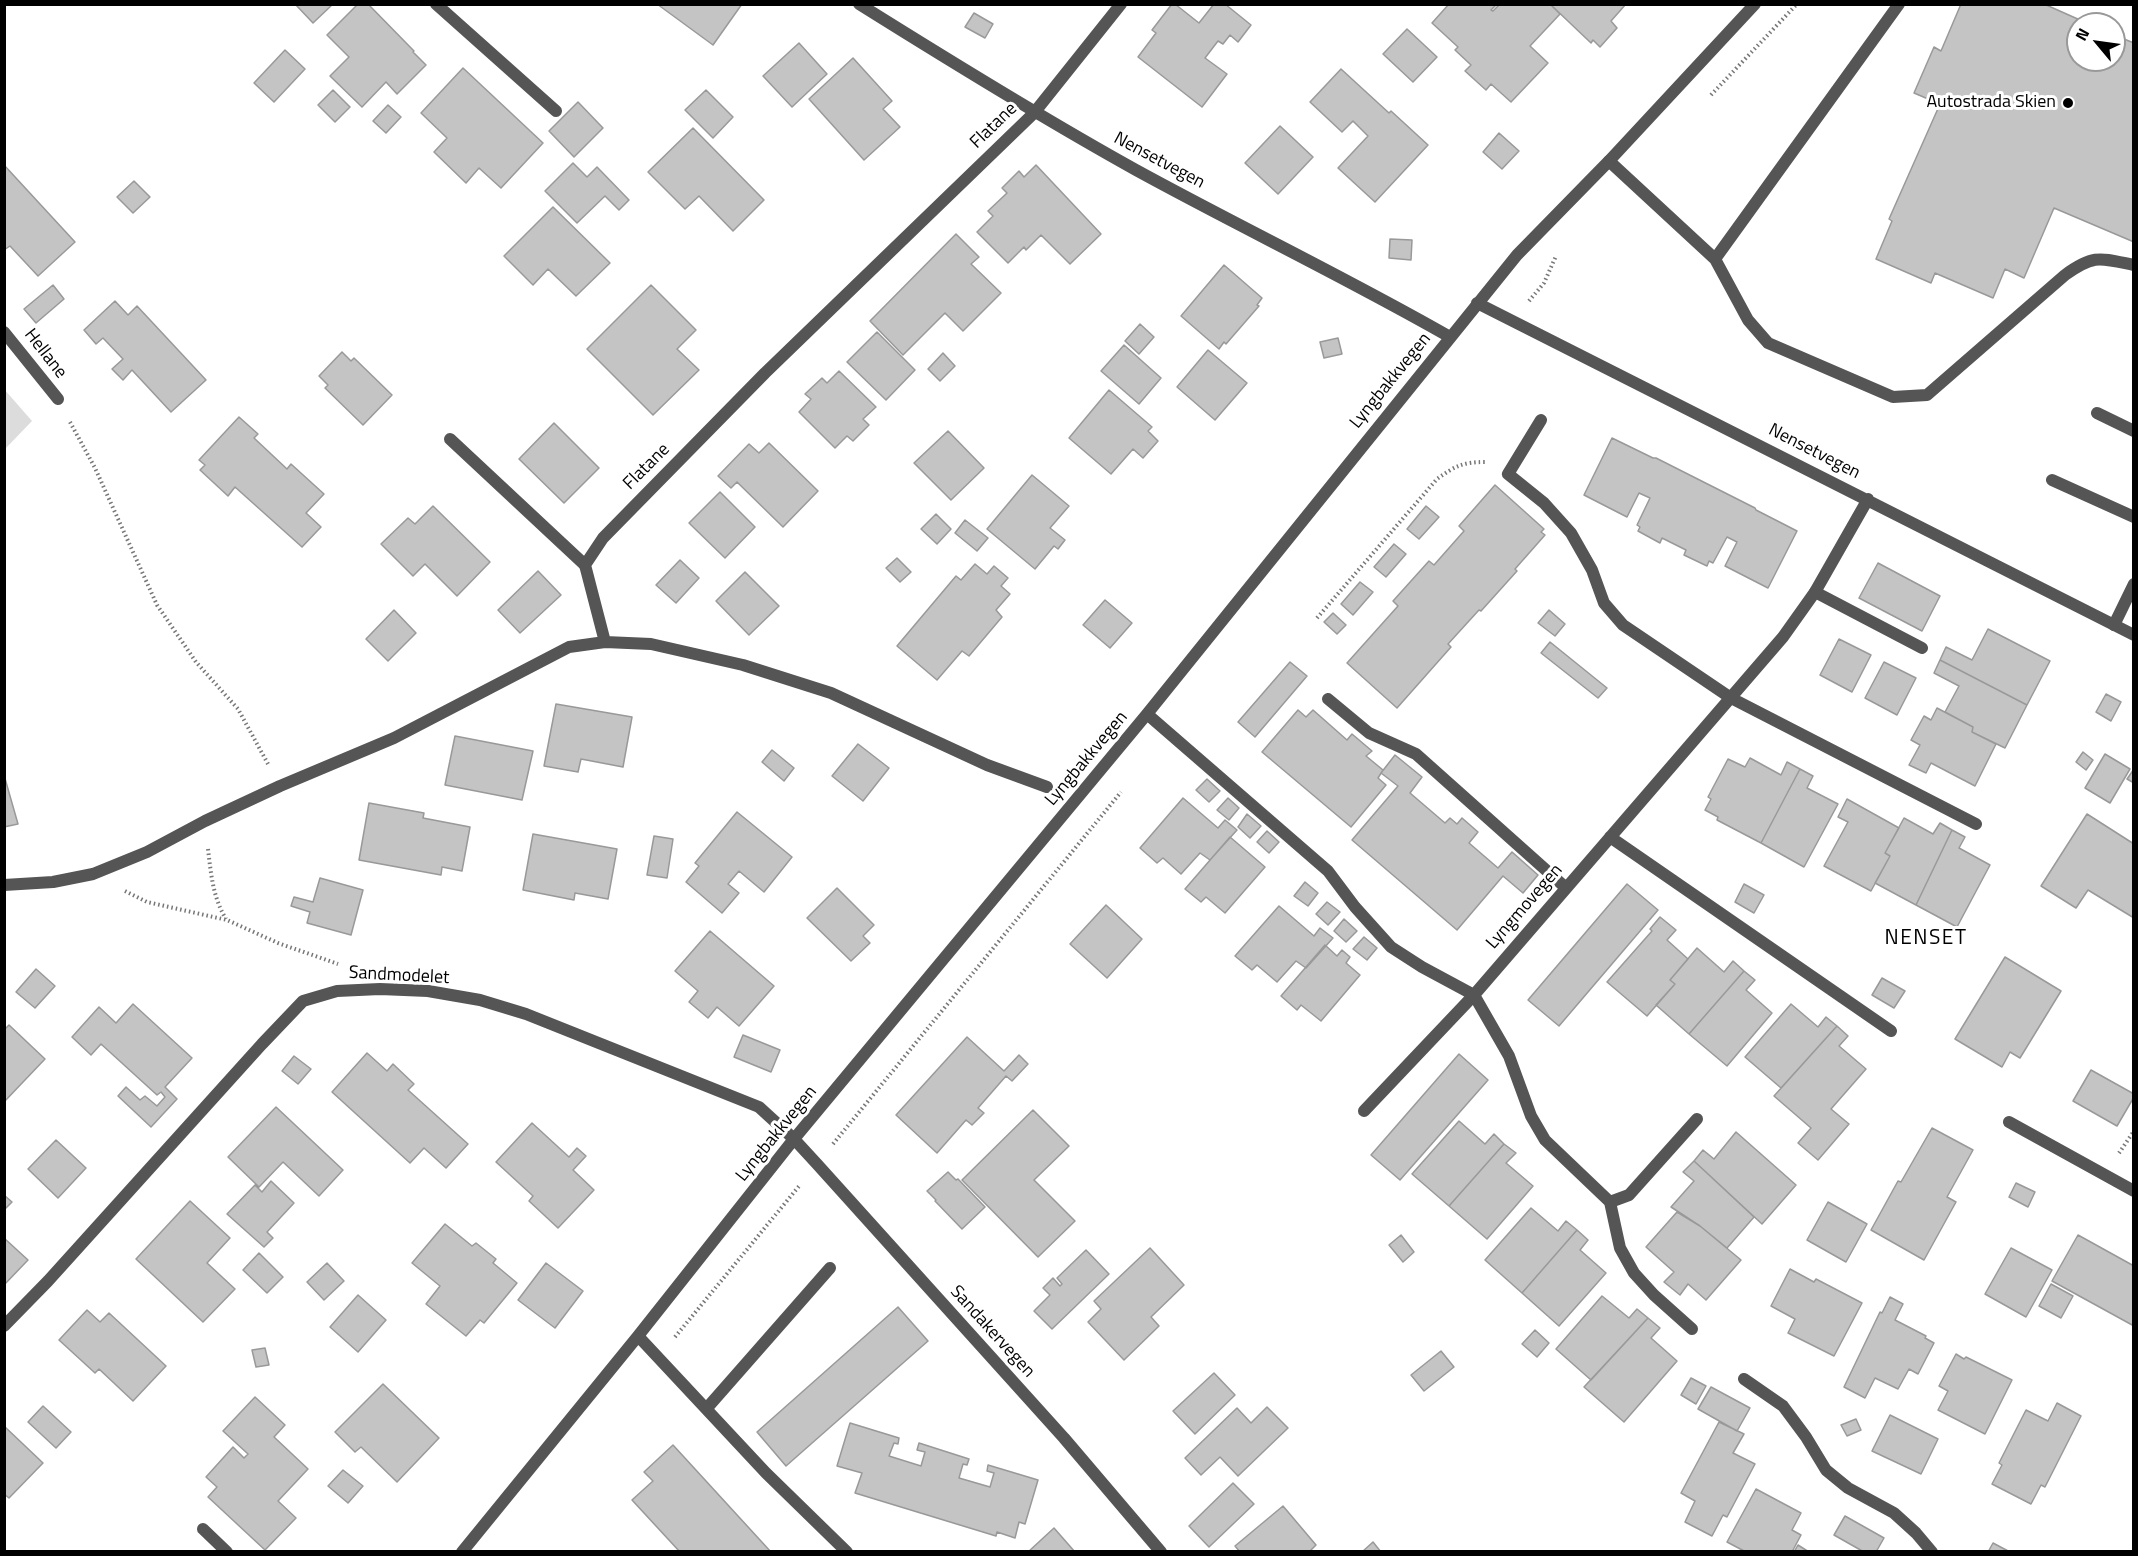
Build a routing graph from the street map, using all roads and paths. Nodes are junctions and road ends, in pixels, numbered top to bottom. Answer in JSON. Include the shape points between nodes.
{"nodes":[{"id":1,"x":436,"y":4,"type":"edge"},
{"id":2,"x":859,"y":4,"type":"edge"},
{"id":3,"x":1121,"y":4,"type":"edge"},
{"id":4,"x":1755,"y":4,"type":"edge"},
{"id":5,"x":1797,"y":4,"type":"edge"},
{"id":6,"x":1899,"y":4,"type":"edge"},
{"id":7,"x":1709,"y":97,"type":"dead end"},
{"id":8,"x":556,"y":111,"type":"dead end"},
{"id":9,"x":1034,"y":113,"type":"junction"},
{"id":10,"x":1609,"y":162,"type":"junction"},
{"id":11,"x":1562,"y":250,"type":"dead end"},
{"id":12,"x":1715,"y":259,"type":"junction"},
{"id":13,"x":2133,"y":266,"type":"edge"},
{"id":14,"x":1477,"y":303,"type":"junction"},
{"id":15,"x":1512,"y":320,"type":"junction"},
{"id":16,"x":4,"y":332,"type":"edge"},
{"id":17,"x":1450,"y":337,"type":"junction"},
{"id":18,"x":58,"y":399,"type":"joint"},
{"id":19,"x":2097,"y":413,"type":"dead end"},
{"id":20,"x":1541,"y":420,"type":"dead end"},
{"id":21,"x":2133,"y":431,"type":"edge"},
{"id":22,"x":450,"y":439,"type":"dead end"},
{"id":23,"x":1508,"y":474,"type":"junction"},
{"id":24,"x":2052,"y":480,"type":"dead end"},
{"id":25,"x":1868,"y":499,"type":"junction"},
{"id":26,"x":2133,"y":517,"type":"edge"},
{"id":27,"x":585,"y":566,"type":"junction"},
{"id":28,"x":2133,"y":584,"type":"edge"},
{"id":29,"x":1815,"y":592,"type":"junction"},
{"id":30,"x":1317,"y":618,"type":"dead end"},
{"id":31,"x":2114,"y":625,"type":"junction"},
{"id":32,"x":2133,"y":635,"type":"edge"},
{"id":33,"x":605,"y":642,"type":"junction"},
{"id":34,"x":1922,"y":648,"type":"dead end"},
{"id":35,"x":1731,"y":698,"type":"junction"},
{"id":36,"x":1328,"y":699,"type":"dead end"},
{"id":37,"x":1147,"y":714,"type":"junction"},
{"id":38,"x":280,"y":786,"type":"junction"},
{"id":39,"x":1047,"y":787,"type":"dead end"},
{"id":40,"x":1125,"y":787,"type":"dead end"},
{"id":41,"x":205,"y":822,"type":"junction"},
{"id":42,"x":1976,"y":824,"type":"dead end"},
{"id":43,"x":1610,"y":837,"type":"junction"},
{"id":44,"x":93,"y":874,"type":"junction"},
{"id":45,"x":4,"y":885,"type":"edge"},
{"id":46,"x":1565,"y":887,"type":"junction"},
{"id":47,"x":227,"y":920,"type":"junction"},
{"id":48,"x":380,"y":989,"type":"junction"},
{"id":49,"x":1474,"y":995,"type":"junction"},
{"id":50,"x":1891,"y":1031,"type":"dead end"},
{"id":51,"x":1364,"y":1111,"type":"dead end"},
{"id":52,"x":1697,"y":1119,"type":"dead end"},
{"id":53,"x":2009,"y":1122,"type":"dead end"},
{"id":54,"x":794,"y":1139,"type":"junction"},
{"id":55,"x":816,"y":1164,"type":"junction"},
{"id":56,"x":2133,"y":1191,"type":"edge"},
{"id":57,"x":1610,"y":1203,"type":"junction"},
{"id":58,"x":830,"y":1268,"type":"dead end"},
{"id":59,"x":4,"y":1326,"type":"edge"},
{"id":60,"x":1692,"y":1329,"type":"dead end"},
{"id":61,"x":638,"y":1336,"type":"junction"},
{"id":62,"x":658,"y":1358,"type":"junction"},
{"id":63,"x":1744,"y":1379,"type":"dead end"},
{"id":64,"x":707,"y":1408,"type":"junction"},
{"id":65,"x":203,"y":1529,"type":"dead end"},
{"id":66,"x":227,"y":1551,"type":"edge"},
{"id":67,"x":462,"y":1551,"type":"edge"},
{"id":68,"x":847,"y":1551,"type":"edge"},
{"id":69,"x":1161,"y":1551,"type":"edge"},
{"id":70,"x":1932,"y":1551,"type":"edge"}],
"edges":[{"from":1,"to":8,"type":"street"},
{"from":2,"to":9,"type":"street","name":"Nensetvegen"},
{"from":3,"to":9,"type":"street","name":"Flatane"},
{"from":4,"to":10,"type":"street","name":"Lyngbakkvegen"},
{"from":5,"to":7,"type":"path"},
{"from":6,"to":12,"type":"street"},
{"from":9,"to":17,"type":"street","name":"Nensetvegen"},
{"from":9,"to":27,"type":"street","name":"Flatane","via":[[643,496],[603,538]]},
{"from":10,"to":12,"type":"street"},
{"from":10,"to":14,"type":"street","name":"Lyngbakkvegen","via":[[1517,255]]},
{"from":11,"to":15,"type":"path","via":[[1554,258],[1544,283]]},
{"from":12,"to":13,"type":"street","via":[[1748,320],[1768,343],[1893,397],[1927,395],[2084,261],[2104,259]]},
{"from":14,"to":15,"type":"street","name":"Nensetvegen"},
{"from":14,"to":17,"type":"street","name":"Lyngbakkvegen"},
{"from":15,"to":25,"type":"street","name":"Nensetvegen"},
{"from":16,"to":18,"type":"street","name":"Hellane"},
{"from":17,"to":37,"type":"street","name":"Lyngbakkvegen"},
{"from":18,"to":38,"type":"path","via":[[95,468],[157,605],[196,662],[238,709]]},
{"from":19,"to":21,"type":"street"},
{"from":20,"to":23,"type":"street"},
{"from":22,"to":27,"type":"street"},
{"from":23,"to":30,"type":"path","via":[[1486,462],[1467,462],[1437,479]]},
{"from":23,"to":35,"type":"street","via":[[1544,503],[1571,533],[1592,570],[1604,603],[1623,625]]},
{"from":24,"to":26,"type":"street"},
{"from":25,"to":29,"type":"street","name":"Lyngmovegen"},
{"from":25,"to":31,"type":"street","name":"Nensetvegen"},
{"from":27,"to":33,"type":"street"},
{"from":28,"to":31,"type":"street"},
{"from":29,"to":34,"type":"street"},
{"from":29,"to":35,"type":"street","name":"Lyngmovegen"},
{"from":31,"to":32,"type":"street","name":"Nensetvegen"},
{"from":33,"to":38,"type":"street","via":[[569,647],[394,738]]},
{"from":33,"to":39,"type":"street","via":[[651,644],[743,665],[831,693],[987,765]]},
{"from":35,"to":42,"type":"street"},
{"from":35,"to":43,"type":"street","name":"Lyngmovegen"},
{"from":36,"to":46,"type":"street","via":[[1370,733],[1416,754]]},
{"from":37,"to":49,"type":"street","via":[[1328,871],[1391,947]]},
{"from":37,"to":54,"type":"street","name":"Lyngbakkvegen"},
{"from":38,"to":41,"type":"street"},
{"from":40,"to":55,"type":"path"},
{"from":41,"to":44,"type":"street"},
{"from":41,"to":47,"type":"path","via":[[212,882],[218,906]]},
{"from":43,"to":46,"type":"street","name":"Lyngmovegen"},
{"from":43,"to":50,"type":"street"},
{"from":44,"to":45,"type":"street"},
{"from":44,"to":47,"type":"path","via":[[147,902]]},
{"from":46,"to":49,"type":"street","name":"Lyngmovegen"},
{"from":47,"to":48,"type":"path","via":[[335,962]]},
{"from":48,"to":54,"type":"street","name":"Sandmodelet","via":[[428,991],[480,1000],[526,1014],[759,1107]]},
{"from":48,"to":59,"type":"street","name":"Sandmodelet","via":[[337,991],[303,1001]]},
{"from":49,"to":51,"type":"street","name":"Lyngmovegen"},
{"from":49,"to":57,"type":"street","via":[[1509,1056],[1531,1116],[1545,1140]]},
{"from":52,"to":57,"type":"street","via":[[1629,1195]]},
{"from":53,"to":56,"type":"street"},
{"from":54,"to":55,"type":"street","name":"Sandakervegen"},
{"from":54,"to":61,"type":"street","name":"Lyngbakkvegen"},
{"from":55,"to":62,"type":"path"},
{"from":55,"to":69,"type":"street","name":"Sandakervegen"},
{"from":57,"to":60,"type":"street","via":[[1620,1248],[1634,1273]]},
{"from":58,"to":64,"type":"street"},
{"from":61,"to":62,"type":"street"},
{"from":61,"to":67,"type":"street","name":"Lyngbakkvegen"},
{"from":62,"to":64,"type":"street"},
{"from":63,"to":70,"type":"street","via":[[1783,1406],[1826,1470],[1848,1488],[1894,1513]]},
{"from":64,"to":68,"type":"street","via":[[766,1473]]},
{"from":65,"to":66,"type":"street"}]}
